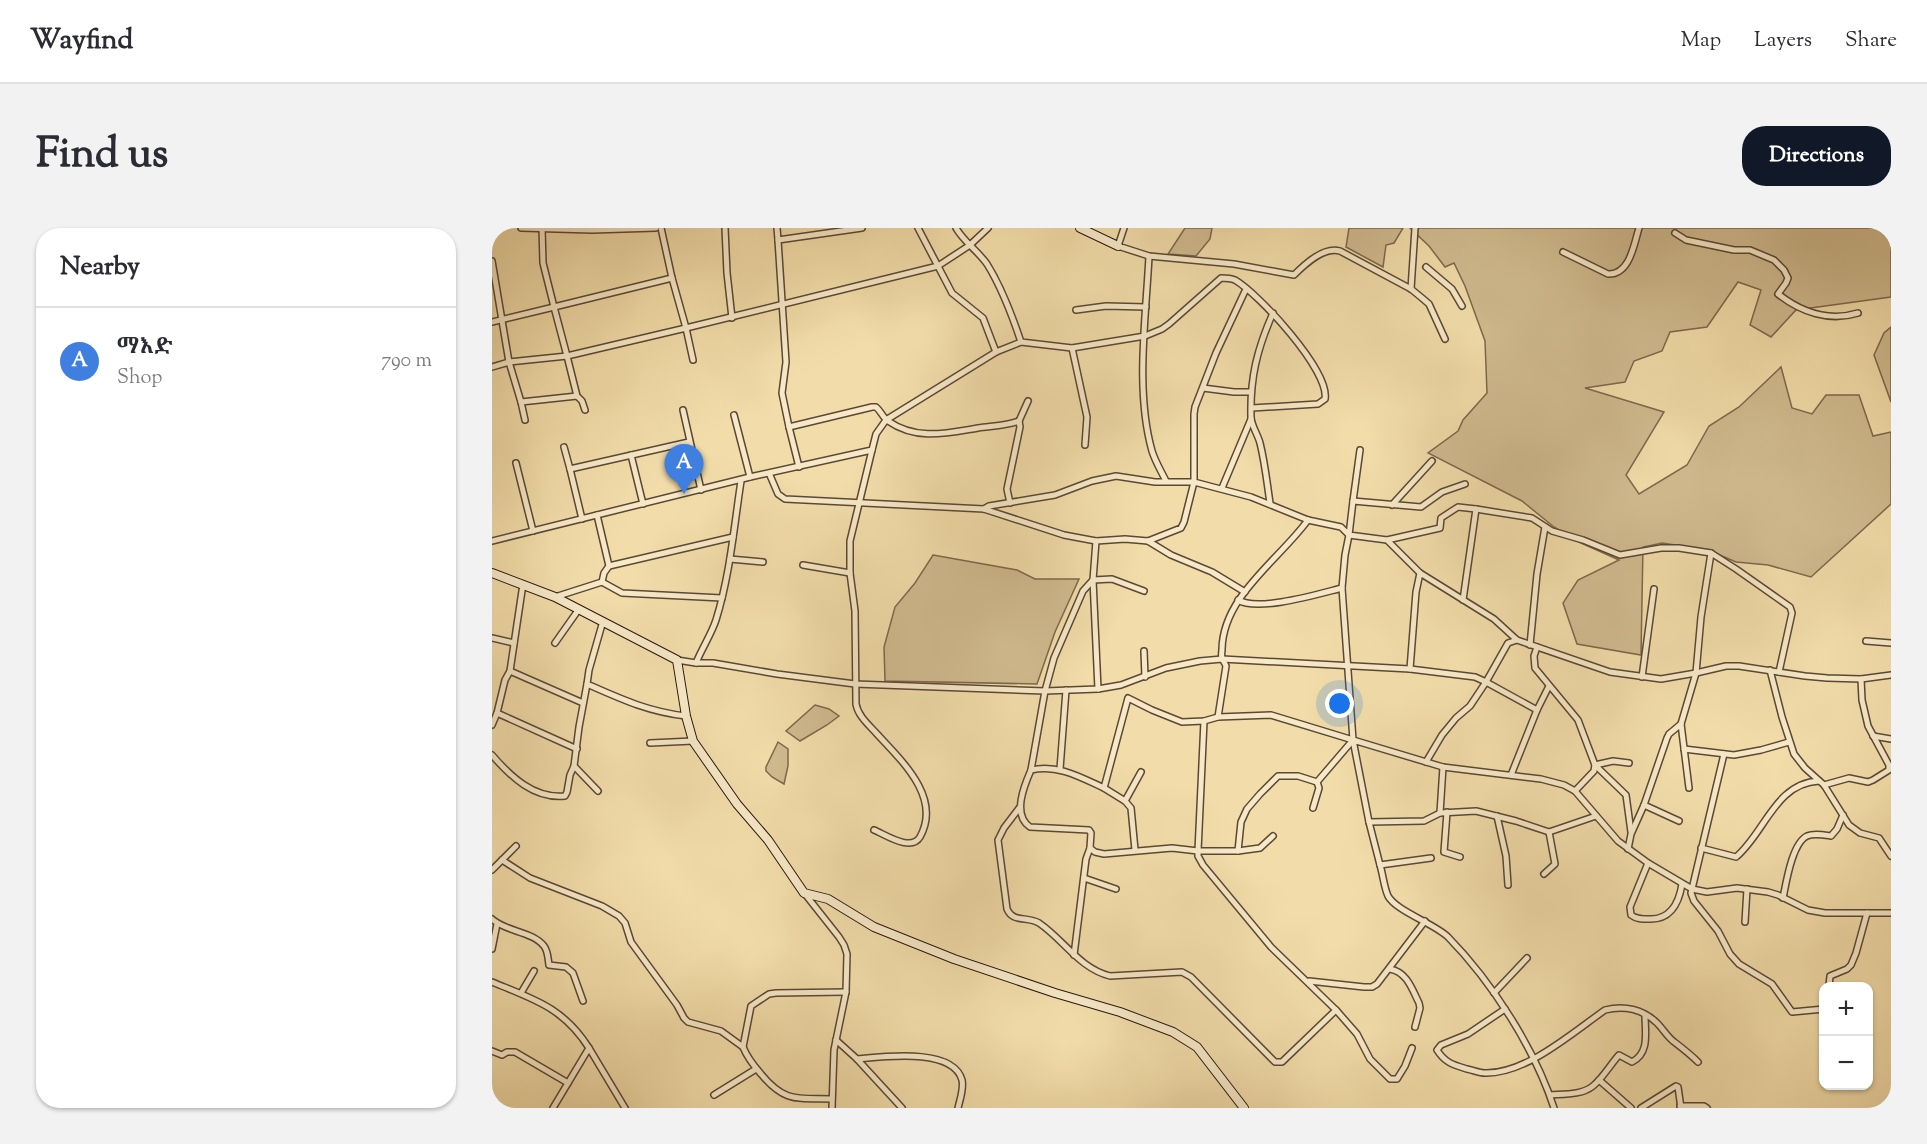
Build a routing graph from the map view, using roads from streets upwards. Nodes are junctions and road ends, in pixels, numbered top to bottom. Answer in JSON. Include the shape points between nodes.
{"nodes":[{"id":1,"x":520,"y":228,"type":"edge"},
{"id":2,"x":656,"y":228,"type":"edge"},
{"id":3,"x":661,"y":228,"type":"edge"},
{"id":4,"x":725,"y":228,"type":"edge"},
{"id":5,"x":777,"y":228,"type":"edge"},
{"id":6,"x":862,"y":228,"type":"edge"},
{"id":7,"x":918,"y":228,"type":"edge"},
{"id":8,"x":956,"y":228,"type":"edge"},
{"id":9,"x":988,"y":228,"type":"edge"},
{"id":10,"x":1080,"y":228,"type":"edge"},
{"id":11,"x":1124,"y":228,"type":"edge"},
{"id":12,"x":1415,"y":228,"type":"edge"},
{"id":13,"x":1639,"y":228,"type":"edge"},
{"id":14,"x":542,"y":229,"type":"edge"},
{"id":15,"x":1675,"y":233,"type":"dead end"},
{"id":16,"x":778,"y":240,"type":"junction"},
{"id":17,"x":970,"y":245,"type":"junction"},
{"id":18,"x":1119,"y":246,"type":"junction"},
{"id":19,"x":1563,"y":252,"type":"dead end"},
{"id":20,"x":1149,"y":256,"type":"junction"},
{"id":21,"x":492,"y":261,"type":"edge"},
{"id":22,"x":938,"y":266,"type":"junction"},
{"id":23,"x":1426,"y":267,"type":"dead end"},
{"id":24,"x":672,"y":278,"type":"junction"},
{"id":25,"x":1246,"y":289,"type":"junction"},
{"id":26,"x":1411,"y":289,"type":"junction"},
{"id":27,"x":783,"y":304,"type":"junction"},
{"id":28,"x":1462,"y":306,"type":"dead end"},
{"id":29,"x":554,"y":307,"type":"junction"},
{"id":30,"x":1146,"y":307,"type":"junction"},
{"id":31,"x":1076,"y":310,"type":"dead end"},
{"id":32,"x":1272,"y":313,"type":"junction"},
{"id":33,"x":1858,"y":313,"type":"dead end"},
{"id":34,"x":732,"y":318,"type":"junction"},
{"id":35,"x":501,"y":320,"type":"junction"},
{"id":36,"x":492,"y":322,"type":"edge"},
{"id":37,"x":686,"y":328,"type":"junction"},
{"id":38,"x":1144,"y":336,"type":"junction"},
{"id":39,"x":1444,"y":339,"type":"dead end"},
{"id":40,"x":1021,"y":342,"type":"junction"},
{"id":41,"x":1072,"y":348,"type":"junction"},
{"id":42,"x":996,"y":352,"type":"junction"},
{"id":43,"x":567,"y":356,"type":"junction"},
{"id":44,"x":693,"y":360,"type":"dead end"},
{"id":45,"x":508,"y":362,"type":"junction"},
{"id":46,"x":492,"y":367,"type":"edge"},
{"id":47,"x":1203,"y":388,"type":"junction"},
{"id":48,"x":1251,"y":392,"type":"junction"},
{"id":49,"x":577,"y":396,"type":"junction"},
{"id":50,"x":1028,"y":400,"type":"dead end"},
{"id":51,"x":521,"y":402,"type":"junction"},
{"id":52,"x":1252,"y":408,"type":"junction"},
{"id":53,"x":585,"y":410,"type":"dead end"},
{"id":54,"x":683,"y":410,"type":"dead end"},
{"id":55,"x":734,"y":415,"type":"dead end"},
{"id":56,"x":1251,"y":419,"type":"junction"},
{"id":57,"x":525,"y":420,"type":"dead end"},
{"id":58,"x":886,"y":420,"type":"junction"},
{"id":59,"x":1019,"y":421,"type":"junction"},
{"id":60,"x":789,"y":427,"type":"junction"},
{"id":61,"x":689,"y":442,"type":"junction"},
{"id":62,"x":1085,"y":445,"type":"dead end"},
{"id":63,"x":564,"y":447,"type":"dead end"},
{"id":64,"x":872,"y":450,"type":"junction"},
{"id":65,"x":1360,"y":450,"type":"dead end"},
{"id":66,"x":632,"y":455,"type":"junction"},
{"id":67,"x":1432,"y":461,"type":"dead end"},
{"id":68,"x":516,"y":463,"type":"dead end"},
{"id":69,"x":799,"y":467,"type":"junction"},
{"id":70,"x":570,"y":469,"type":"junction"},
{"id":71,"x":769,"y":473,"type":"junction"},
{"id":72,"x":750,"y":477,"type":"junction"},
{"id":73,"x":741,"y":481,"type":"junction"},
{"id":74,"x":1166,"y":481,"type":"junction"},
{"id":75,"x":1194,"y":482,"type":"junction"},
{"id":76,"x":1465,"y":484,"type":"dead end"},
{"id":77,"x":1221,"y":488,"type":"junction"},
{"id":78,"x":701,"y":490,"type":"junction"},
{"id":79,"x":1353,"y":501,"type":"junction"},
{"id":80,"x":859,"y":502,"type":"junction"},
{"id":81,"x":1010,"y":503,"type":"junction"},
{"id":82,"x":1269,"y":503,"type":"junction"},
{"id":83,"x":643,"y":504,"type":"junction"},
{"id":84,"x":1392,"y":505,"type":"junction"},
{"id":85,"x":984,"y":509,"type":"junction"},
{"id":86,"x":1476,"y":509,"type":"junction"},
{"id":87,"x":597,"y":515,"type":"junction"},
{"id":88,"x":582,"y":519,"type":"junction"},
{"id":89,"x":1308,"y":520,"type":"junction"},
{"id":90,"x":1545,"y":527,"type":"junction"},
{"id":91,"x":532,"y":531,"type":"junction"},
{"id":92,"x":1349,"y":536,"type":"junction"},
{"id":93,"x":733,"y":537,"type":"junction"},
{"id":94,"x":1387,"y":540,"type":"junction"},
{"id":95,"x":492,"y":541,"type":"edge"},
{"id":96,"x":1096,"y":541,"type":"junction"},
{"id":97,"x":1149,"y":542,"type":"junction"},
{"id":98,"x":1711,"y":554,"type":"junction"},
{"id":99,"x":730,"y":559,"type":"junction"},
{"id":100,"x":763,"y":562,"type":"dead end"},
{"id":101,"x":803,"y":565,"type":"dead end"},
{"id":102,"x":609,"y":566,"type":"junction"},
{"id":103,"x":492,"y":573,"type":"edge"},
{"id":104,"x":850,"y":573,"type":"junction"},
{"id":105,"x":1420,"y":573,"type":"junction"},
{"id":106,"x":1093,"y":580,"type":"junction"},
{"id":107,"x":603,"y":582,"type":"junction"},
{"id":108,"x":523,"y":584,"type":"junction"},
{"id":109,"x":1341,"y":588,"type":"junction"},
{"id":110,"x":1654,"y":589,"type":"dead end"},
{"id":111,"x":1144,"y":591,"type":"dead end"},
{"id":112,"x":1245,"y":592,"type":"junction"},
{"id":113,"x":555,"y":597,"type":"junction"},
{"id":114,"x":722,"y":597,"type":"junction"},
{"id":115,"x":1238,"y":600,"type":"junction"},
{"id":116,"x":1463,"y":600,"type":"junction"},
{"id":117,"x":579,"y":609,"type":"junction"},
{"id":118,"x":603,"y":621,"type":"junction"},
{"id":119,"x":492,"y":638,"type":"edge"},
{"id":120,"x":1517,"y":640,"type":"junction"},
{"id":121,"x":1866,"y":641,"type":"dead end"},
{"id":122,"x":555,"y":643,"type":"dead end"},
{"id":123,"x":1891,"y":643,"type":"edge"},
{"id":124,"x":514,"y":644,"type":"junction"},
{"id":125,"x":1530,"y":645,"type":"junction"},
{"id":126,"x":1537,"y":647,"type":"junction"},
{"id":127,"x":1144,"y":651,"type":"dead end"},
{"id":128,"x":1222,"y":659,"type":"junction"},
{"id":129,"x":677,"y":660,"type":"junction"},
{"id":130,"x":696,"y":663,"type":"junction"},
{"id":131,"x":1348,"y":666,"type":"junction"},
{"id":132,"x":1410,"y":669,"type":"junction"},
{"id":133,"x":1770,"y":670,"type":"junction"},
{"id":134,"x":510,"y":672,"type":"junction"},
{"id":135,"x":1779,"y":672,"type":"junction"},
{"id":136,"x":1696,"y":673,"type":"junction"},
{"id":137,"x":1891,"y":675,"type":"edge"},
{"id":138,"x":1145,"y":676,"type":"junction"},
{"id":139,"x":1642,"y":677,"type":"junction"},
{"id":140,"x":1861,"y":679,"type":"junction"},
{"id":141,"x":1486,"y":682,"type":"junction"},
{"id":142,"x":587,"y":684,"type":"junction"},
{"id":143,"x":855,"y":684,"type":"junction"},
{"id":144,"x":1121,"y":685,"type":"junction"},
{"id":145,"x":1549,"y":686,"type":"junction"},
{"id":146,"x":1098,"y":689,"type":"junction"},
{"id":147,"x":1066,"y":690,"type":"junction"},
{"id":148,"x":1045,"y":691,"type":"junction"},
{"id":149,"x":1128,"y":698,"type":"junction"},
{"id":150,"x":583,"y":703,"type":"junction"},
{"id":151,"x":1537,"y":710,"type":"junction"},
{"id":152,"x":497,"y":713,"type":"junction"},
{"id":153,"x":686,"y":716,"type":"junction"},
{"id":154,"x":1218,"y":717,"type":"junction"},
{"id":155,"x":1204,"y":720,"type":"junction"},
{"id":156,"x":1681,"y":724,"type":"junction"},
{"id":157,"x":492,"y":725,"type":"edge"},
{"id":158,"x":1873,"y":736,"type":"junction"},
{"id":159,"x":1891,"y":739,"type":"edge"},
{"id":160,"x":1353,"y":740,"type":"junction"},
{"id":161,"x":693,"y":741,"type":"junction"},
{"id":162,"x":1789,"y":742,"type":"junction"},
{"id":163,"x":650,"y":743,"type":"dead end"},
{"id":164,"x":577,"y":749,"type":"junction"},
{"id":165,"x":1684,"y":749,"type":"junction"},
{"id":166,"x":1725,"y":754,"type":"junction"},
{"id":167,"x":492,"y":755,"type":"edge"},
{"id":168,"x":1426,"y":762,"type":"junction"},
{"id":169,"x":1629,"y":763,"type":"dead end"},
{"id":170,"x":1595,"y":765,"type":"junction"},
{"id":171,"x":574,"y":766,"type":"junction"},
{"id":172,"x":1443,"y":767,"type":"junction"},
{"id":173,"x":1060,"y":769,"type":"junction"},
{"id":174,"x":1031,"y":770,"type":"junction"},
{"id":175,"x":1141,"y":772,"type":"dead end"},
{"id":176,"x":1511,"y":775,"type":"junction"},
{"id":177,"x":1819,"y":781,"type":"junction"},
{"id":178,"x":1317,"y":782,"type":"junction"},
{"id":179,"x":1824,"y":785,"type":"junction"},
{"id":180,"x":1104,"y":788,"type":"junction"},
{"id":181,"x":1689,"y":788,"type":"dead end"},
{"id":182,"x":598,"y":791,"type":"dead end"},
{"id":183,"x":1575,"y":791,"type":"junction"},
{"id":184,"x":1125,"y":801,"type":"junction"},
{"id":185,"x":1644,"y":805,"type":"junction"},
{"id":186,"x":1020,"y":807,"type":"junction"},
{"id":187,"x":1313,"y":808,"type":"dead end"},
{"id":188,"x":1444,"y":813,"type":"junction"},
{"id":189,"x":1843,"y":815,"type":"junction"},
{"id":190,"x":1497,"y":816,"type":"junction"},
{"id":191,"x":1596,"y":816,"type":"junction"},
{"id":192,"x":1678,"y":821,"type":"dead end"},
{"id":193,"x":1369,"y":822,"type":"junction"},
{"id":194,"x":874,"y":830,"type":"dead end"},
{"id":195,"x":1549,"y":832,"type":"junction"},
{"id":196,"x":1631,"y":834,"type":"junction"},
{"id":197,"x":1273,"y":836,"type":"dead end"},
{"id":198,"x":516,"y":846,"type":"dead end"},
{"id":199,"x":1089,"y":848,"type":"junction"},
{"id":200,"x":1701,"y":848,"type":"junction"},
{"id":201,"x":1628,"y":849,"type":"junction"},
{"id":202,"x":1135,"y":850,"type":"junction"},
{"id":203,"x":1198,"y":851,"type":"junction"},
{"id":204,"x":1238,"y":851,"type":"junction"},
{"id":205,"x":1891,"y":856,"type":"edge"},
{"id":206,"x":1460,"y":857,"type":"dead end"},
{"id":207,"x":1431,"y":858,"type":"dead end"},
{"id":208,"x":502,"y":860,"type":"junction"},
{"id":209,"x":1648,"y":863,"type":"junction"},
{"id":210,"x":1380,"y":865,"type":"junction"},
{"id":211,"x":492,"y":870,"type":"edge"},
{"id":212,"x":1544,"y":874,"type":"dead end"},
{"id":213,"x":1084,"y":878,"type":"junction"},
{"id":214,"x":1682,"y":884,"type":"junction"},
{"id":215,"x":1508,"y":885,"type":"dead end"},
{"id":216,"x":1116,"y":889,"type":"dead end"},
{"id":217,"x":1692,"y":889,"type":"junction"},
{"id":218,"x":1747,"y":889,"type":"junction"},
{"id":219,"x":804,"y":893,"type":"junction"},
{"id":220,"x":1783,"y":898,"type":"junction"},
{"id":221,"x":1891,"y":913,"type":"edge"},
{"id":222,"x":1867,"y":914,"type":"junction"},
{"id":223,"x":492,"y":919,"type":"edge"},
{"id":224,"x":1425,"y":921,"type":"junction"},
{"id":225,"x":1745,"y":922,"type":"dead end"},
{"id":226,"x":497,"y":924,"type":"junction"},
{"id":227,"x":492,"y":949,"type":"edge"},
{"id":228,"x":1074,"y":955,"type":"junction"},
{"id":229,"x":1527,"y":958,"type":"dead end"},
{"id":230,"x":1390,"y":969,"type":"junction"},
{"id":231,"x":534,"y":971,"type":"dead end"},
{"id":232,"x":1307,"y":981,"type":"junction"},
{"id":233,"x":492,"y":982,"type":"edge"},
{"id":234,"x":1829,"y":982,"type":"edge"},
{"id":235,"x":846,"y":992,"type":"junction"},
{"id":236,"x":521,"y":993,"type":"junction"},
{"id":237,"x":1494,"y":993,"type":"junction"},
{"id":238,"x":583,"y":1001,"type":"dead end"},
{"id":239,"x":1819,"y":1009,"type":"edge"},
{"id":240,"x":1336,"y":1010,"type":"junction"},
{"id":241,"x":1505,"y":1010,"type":"junction"},
{"id":242,"x":1645,"y":1015,"type":"junction"},
{"id":243,"x":1414,"y":1027,"type":"dead end"},
{"id":244,"x":836,"y":1040,"type":"junction"},
{"id":245,"x":743,"y":1047,"type":"junction"},
{"id":246,"x":589,"y":1048,"type":"junction"},
{"id":247,"x":1412,"y":1048,"type":"dead end"},
{"id":248,"x":492,"y":1051,"type":"edge"},
{"id":249,"x":857,"y":1059,"type":"junction"},
{"id":250,"x":1534,"y":1059,"type":"junction"},
{"id":251,"x":1698,"y":1062,"type":"dead end"},
{"id":252,"x":756,"y":1069,"type":"junction"},
{"id":253,"x":1599,"y":1080,"type":"junction"},
{"id":254,"x":568,"y":1083,"type":"junction"},
{"id":255,"x":714,"y":1095,"type":"dead end"},
{"id":256,"x":1550,"y":1095,"type":"junction"},
{"id":257,"x":832,"y":1099,"type":"junction"},
{"id":258,"x":1680,"y":1107,"type":"edge"},
{"id":259,"x":553,"y":1108,"type":"edge"},
{"id":260,"x":626,"y":1108,"type":"edge"},
{"id":261,"x":832,"y":1108,"type":"edge"},
{"id":262,"x":902,"y":1108,"type":"edge"},
{"id":263,"x":958,"y":1108,"type":"edge"},
{"id":264,"x":1244,"y":1108,"type":"edge"},
{"id":265,"x":1554,"y":1108,"type":"edge"},
{"id":266,"x":1631,"y":1108,"type":"edge"},
{"id":267,"x":1641,"y":1108,"type":"edge"},
{"id":268,"x":1707,"y":1108,"type":"edge"}],
"edges":[{"from":1,"to":14,"type":"street"},
{"from":2,"to":14,"type":"street"},
{"from":3,"to":24,"type":"street"},
{"from":4,"to":34,"type":"street"},
{"from":5,"to":16,"type":"street"},
{"from":6,"to":16,"type":"street"},
{"from":7,"to":22,"type":"street"},
{"from":8,"to":17,"type":"street"},
{"from":9,"to":17,"type":"street"},
{"from":10,"to":18,"type":"street"},
{"from":11,"to":18,"type":"street"},
{"from":12,"to":26,"type":"street"},
{"from":13,"to":19,"type":"street","via":[[1624,268],[1615,274]]},
{"from":14,"to":29,"type":"street","via":[[543,263]]},
{"from":15,"to":33,"type":"street","via":[[1686,240],[1750,250],[1773,260],[1788,278],[1778,294],[1808,312],[1836,317]]},
{"from":16,"to":27,"type":"street"},
{"from":17,"to":22,"type":"street"},
{"from":17,"to":40,"type":"street","via":[[987,264],[1009,306]]},
{"from":18,"to":20,"type":"street"},
{"from":20,"to":26,"type":"street","via":[[1234,264],[1294,275],[1323,252],[1336,249]]},
{"from":20,"to":30,"type":"street"},
{"from":21,"to":35,"type":"street"},
{"from":22,"to":27,"type":"street"},
{"from":22,"to":42,"type":"street","via":[[956,297],[983,318]]},
{"from":23,"to":28,"type":"street","via":[[1452,288]]},
{"from":24,"to":29,"type":"street"},
{"from":24,"to":37,"type":"street"},
{"from":25,"to":32,"type":"street"},
{"from":25,"to":38,"type":"street","via":[[1234,280],[1221,279],[1169,324]]},
{"from":25,"to":47,"type":"street"},
{"from":26,"to":39,"type":"street","via":[[1429,304]]},
{"from":27,"to":34,"type":"street"},
{"from":27,"to":60,"type":"street","via":[[786,370],[782,393]]},
{"from":29,"to":35,"type":"street"},
{"from":29,"to":43,"type":"street"},
{"from":30,"to":31,"type":"street"},
{"from":30,"to":38,"type":"street"},
{"from":32,"to":48,"type":"street","via":[[1254,366]]},
{"from":32,"to":52,"type":"street","via":[[1303,350],[1325,397],[1318,404]]},
{"from":34,"to":37,"type":"street"},
{"from":35,"to":36,"type":"street"},
{"from":35,"to":45,"type":"street"},
{"from":37,"to":43,"type":"street"},
{"from":37,"to":44,"type":"street"},
{"from":38,"to":41,"type":"street"},
{"from":38,"to":74,"type":"street","via":[[1147,423],[1152,452]]},
{"from":40,"to":41,"type":"street"},
{"from":40,"to":42,"type":"street"},
{"from":41,"to":62,"type":"street","via":[[1087,417]]},
{"from":42,"to":58,"type":"street"},
{"from":43,"to":45,"type":"street"},
{"from":43,"to":49,"type":"street"},
{"from":45,"to":46,"type":"street"},
{"from":45,"to":51,"type":"street"},
{"from":47,"to":48,"type":"street"},
{"from":47,"to":75,"type":"street","via":[[1194,414]]},
{"from":48,"to":52,"type":"street"},
{"from":49,"to":51,"type":"street"},
{"from":49,"to":53,"type":"street"},
{"from":50,"to":59,"type":"street"},
{"from":51,"to":57,"type":"street"},
{"from":52,"to":56,"type":"street"},
{"from":54,"to":61,"type":"street"},
{"from":55,"to":72,"type":"street"},
{"from":56,"to":77,"type":"street"},
{"from":56,"to":82,"type":"street","via":[[1266,465]]},
{"from":58,"to":59,"type":"street","via":[[907,430],[940,435]]},
{"from":58,"to":60,"type":"street","via":[[872,407]]},
{"from":58,"to":64,"type":"street","via":[[876,434]]},
{"from":59,"to":81,"type":"street","via":[[1007,489]]},
{"from":60,"to":69,"type":"street"},
{"from":61,"to":66,"type":"street"},
{"from":61,"to":78,"type":"street"},
{"from":63,"to":70,"type":"street"},
{"from":64,"to":69,"type":"street"},
{"from":64,"to":80,"type":"street"},
{"from":65,"to":79,"type":"street"},
{"from":66,"to":70,"type":"street"},
{"from":66,"to":83,"type":"street"},
{"from":67,"to":84,"type":"street"},
{"from":68,"to":91,"type":"street"},
{"from":69,"to":71,"type":"street"},
{"from":70,"to":88,"type":"street"},
{"from":71,"to":72,"type":"street"},
{"from":71,"to":80,"type":"street","via":[[778,494],[785,499]]},
{"from":72,"to":73,"type":"street"},
{"from":73,"to":78,"type":"street"},
{"from":73,"to":93,"type":"street"},
{"from":74,"to":75,"type":"street"},
{"from":74,"to":81,"type":"street","via":[[1116,476],[1055,495]]},
{"from":75,"to":77,"type":"street"},
{"from":75,"to":97,"type":"street","via":[[1180,528]]},
{"from":76,"to":84,"type":"street","via":[[1442,492],[1421,507]]},
{"from":77,"to":82,"type":"street"},
{"from":78,"to":83,"type":"street"},
{"from":79,"to":84,"type":"street"},
{"from":79,"to":92,"type":"street"},
{"from":80,"to":85,"type":"street"},
{"from":80,"to":104,"type":"street","via":[[851,532]]},
{"from":81,"to":85,"type":"street"},
{"from":82,"to":89,"type":"street"},
{"from":83,"to":87,"type":"street"},
{"from":85,"to":96,"type":"street","via":[[1064,535]]},
{"from":86,"to":90,"type":"street","via":[[1532,518]]},
{"from":86,"to":94,"type":"street","via":[[1454,509],[1441,518],[1440,528]]},
{"from":86,"to":116,"type":"street"},
{"from":87,"to":88,"type":"street"},
{"from":87,"to":102,"type":"street"},
{"from":88,"to":91,"type":"street"},
{"from":89,"to":92,"type":"street","via":[[1341,527]]},
{"from":89,"to":112,"type":"street"},
{"from":90,"to":98,"type":"street","via":[[1620,555],[1661,548]]},
{"from":90,"to":125,"type":"street","via":[[1536,574]]},
{"from":91,"to":95,"type":"street"},
{"from":92,"to":94,"type":"street"},
{"from":92,"to":109,"type":"street"},
{"from":93,"to":99,"type":"street"},
{"from":93,"to":102,"type":"street"},
{"from":94,"to":105,"type":"street"},
{"from":96,"to":97,"type":"street"},
{"from":96,"to":106,"type":"street"},
{"from":97,"to":112,"type":"street"},
{"from":98,"to":135,"type":"street","via":[[1790,607],[1792,614]]},
{"from":98,"to":136,"type":"street"},
{"from":99,"to":100,"type":"street"},
{"from":99,"to":114,"type":"street"},
{"from":101,"to":104,"type":"street"},
{"from":102,"to":107,"type":"street"},
{"from":103,"to":108,"type":"street"},
{"from":104,"to":143,"type":"street","via":[[855,611]]},
{"from":105,"to":116,"type":"street"},
{"from":105,"to":132,"type":"street"},
{"from":106,"to":111,"type":"street","via":[[1112,579]]},
{"from":106,"to":146,"type":"street"},
{"from":106,"to":148,"type":"street","via":[[1083,591],[1062,638]]},
{"from":107,"to":113,"type":"street"},
{"from":107,"to":114,"type":"street","via":[[622,593]]},
{"from":108,"to":113,"type":"street"},
{"from":108,"to":124,"type":"street"},
{"from":109,"to":115,"type":"street","via":[[1262,605]]},
{"from":109,"to":131,"type":"street"},
{"from":110,"to":139,"type":"street"},
{"from":112,"to":115,"type":"street"},
{"from":113,"to":117,"type":"street"},
{"from":114,"to":130,"type":"street"},
{"from":115,"to":128,"type":"street","via":[[1227,622]]},
{"from":116,"to":120,"type":"street","via":[[1502,624]]},
{"from":117,"to":118,"type":"street"},
{"from":117,"to":122,"type":"street"},
{"from":118,"to":129,"type":"street"},
{"from":118,"to":142,"type":"street"},
{"from":119,"to":124,"type":"street"},
{"from":120,"to":125,"type":"street"},
{"from":120,"to":141,"type":"street","via":[[1508,644]]},
{"from":121,"to":123,"type":"street"},
{"from":124,"to":134,"type":"street"},
{"from":125,"to":126,"type":"street"},
{"from":126,"to":139,"type":"street","via":[[1611,672]]},
{"from":126,"to":145,"type":"street","via":[[1535,668]]},
{"from":127,"to":138,"type":"street"},
{"from":128,"to":131,"type":"street"},
{"from":128,"to":138,"type":"street","via":[[1183,664]]},
{"from":128,"to":154,"type":"street","via":[[1226,666]]},
{"from":129,"to":130,"type":"street"},
{"from":129,"to":153,"type":"street"},
{"from":130,"to":143,"type":"street"},
{"from":131,"to":132,"type":"street"},
{"from":131,"to":160,"type":"street"},
{"from":132,"to":141,"type":"street","via":[[1475,677]]},
{"from":133,"to":135,"type":"street"},
{"from":133,"to":136,"type":"street","via":[[1726,666]]},
{"from":133,"to":162,"type":"street"},
{"from":134,"to":150,"type":"street"},
{"from":134,"to":152,"type":"street"},
{"from":135,"to":140,"type":"street"},
{"from":136,"to":139,"type":"street","via":[[1661,679]]},
{"from":136,"to":156,"type":"street"},
{"from":137,"to":140,"type":"street"},
{"from":138,"to":144,"type":"street"},
{"from":140,"to":158,"type":"street","via":[[1863,708]]},
{"from":141,"to":151,"type":"street"},
{"from":141,"to":168,"type":"street","via":[[1470,706],[1442,735]]},
{"from":142,"to":150,"type":"street"},
{"from":142,"to":153,"type":"street","via":[[638,707]]},
{"from":143,"to":148,"type":"street"},
{"from":143,"to":194,"type":"street","via":[[857,711],[912,774],[925,799],[927,819],[917,842],[906,843]]},
{"from":144,"to":146,"type":"street"},
{"from":144,"to":149,"type":"street"},
{"from":145,"to":151,"type":"street"},
{"from":145,"to":170,"type":"street","via":[[1578,720]]},
{"from":146,"to":147,"type":"street"},
{"from":147,"to":148,"type":"street"},
{"from":147,"to":173,"type":"street"},
{"from":148,"to":174,"type":"street"},
{"from":149,"to":155,"type":"street","via":[[1182,722]]},
{"from":149,"to":180,"type":"street"},
{"from":150,"to":164,"type":"street"},
{"from":151,"to":176,"type":"street"},
{"from":152,"to":157,"type":"street"},
{"from":152,"to":164,"type":"street"},
{"from":153,"to":161,"type":"street"},
{"from":154,"to":155,"type":"street"},
{"from":154,"to":160,"type":"street","via":[[1271,715]]},
{"from":155,"to":203,"type":"street"},
{"from":156,"to":165,"type":"street"},
{"from":156,"to":185,"type":"street","via":[[1667,738]]},
{"from":158,"to":159,"type":"street"},
{"from":158,"to":179,"type":"street","via":[[1889,770],[1868,782],[1850,778]]},
{"from":160,"to":168,"type":"street"},
{"from":160,"to":178,"type":"street"},
{"from":160,"to":193,"type":"street"},
{"from":161,"to":163,"type":"street"},
{"from":161,"to":219,"type":"street"},
{"from":162,"to":166,"type":"street"},
{"from":162,"to":177,"type":"street","via":[[1799,762]]},
{"from":164,"to":171,"type":"street"},
{"from":165,"to":166,"type":"street"},
{"from":165,"to":181,"type":"street"},
{"from":166,"to":200,"type":"street"},
{"from":167,"to":171,"type":"street","via":[[522,784],[549,796],[565,796]]},
{"from":168,"to":172,"type":"street"},
{"from":169,"to":170,"type":"street"},
{"from":170,"to":183,"type":"street"},
{"from":170,"to":196,"type":"street","via":[[1626,795]]},
{"from":171,"to":182,"type":"street"},
{"from":172,"to":176,"type":"street"},
{"from":172,"to":188,"type":"street"},
{"from":173,"to":174,"type":"street"},
{"from":173,"to":180,"type":"street"},
{"from":174,"to":186,"type":"street"},
{"from":175,"to":184,"type":"street"},
{"from":176,"to":183,"type":"street","via":[[1553,781]]},
{"from":177,"to":179,"type":"street"},
{"from":177,"to":200,"type":"street","via":[[1802,784],[1776,805],[1736,857]]},
{"from":178,"to":187,"type":"street"},
{"from":178,"to":204,"type":"street","via":[[1288,775],[1274,780],[1244,816]]},
{"from":179,"to":189,"type":"street"},
{"from":180,"to":184,"type":"street"},
{"from":183,"to":191,"type":"street"},
{"from":184,"to":202,"type":"street","via":[[1131,808]]},
{"from":185,"to":192,"type":"street"},
{"from":185,"to":196,"type":"street"},
{"from":186,"to":199,"type":"street","via":[[1024,822],[1030,827],[1089,830]]},
{"from":186,"to":228,"type":"street","via":[[998,840],[1007,909],[1015,918],[1036,921]]},
{"from":188,"to":190,"type":"street","via":[[1476,811]]},
{"from":188,"to":193,"type":"street","via":[[1424,821]]},
{"from":188,"to":206,"type":"street","via":[[1444,852]]},
{"from":189,"to":205,"type":"street","via":[[1860,833],[1879,838]]},
{"from":189,"to":220,"type":"street","via":[[1831,836],[1807,836],[1802,841],[1789,867]]},
{"from":190,"to":195,"type":"street"},
{"from":190,"to":215,"type":"street"},
{"from":191,"to":195,"type":"street"},
{"from":191,"to":201,"type":"street"},
{"from":193,"to":210,"type":"street"},
{"from":195,"to":212,"type":"street","via":[[1555,864]]},
{"from":196,"to":201,"type":"street"},
{"from":197,"to":204,"type":"street","via":[[1260,848]]},
{"from":198,"to":208,"type":"street"},
{"from":199,"to":202,"type":"street","via":[[1104,854]]},
{"from":199,"to":213,"type":"street"},
{"from":200,"to":217,"type":"street"},
{"from":201,"to":209,"type":"street"},
{"from":202,"to":203,"type":"street"},
{"from":203,"to":204,"type":"street"},
{"from":203,"to":232,"type":"street","via":[[1200,861],[1270,947]]},
{"from":207,"to":210,"type":"street"},
{"from":208,"to":211,"type":"street"},
{"from":208,"to":245,"type":"street","via":[[530,878],[619,916],[631,942],[684,1018],[721,1031]]},
{"from":209,"to":214,"type":"street"},
{"from":209,"to":214,"type":"street","via":[[1630,907],[1634,918],[1656,920],[1672,912]]},
{"from":210,"to":224,"type":"street","via":[[1391,900]]},
{"from":213,"to":216,"type":"street"},
{"from":213,"to":228,"type":"street"},
{"from":214,"to":217,"type":"street"},
{"from":217,"to":218,"type":"street"},
{"from":217,"to":239,"type":"street","via":[[1694,901],[1739,964],[1772,984],[1792,1012]]},
{"from":218,"to":220,"type":"street"},
{"from":218,"to":225,"type":"street"},
{"from":219,"to":235,"type":"street","via":[[844,945]]},
{"from":219,"to":264,"type":"street","via":[[828,899],[874,927],[954,959],[1173,1032],[1197,1047]]},
{"from":220,"to":222,"type":"street","via":[[1808,910]]},
{"from":221,"to":222,"type":"street"},
{"from":222,"to":234,"type":"street","via":[[1854,960],[1847,969],[1830,976]]},
{"from":223,"to":226,"type":"street"},
{"from":224,"to":230,"type":"street"},
{"from":224,"to":237,"type":"street","via":[[1449,938]]},
{"from":226,"to":227,"type":"street"},
{"from":226,"to":238,"type":"street","via":[[543,945],[549,965],[566,967],[573,973]]},
{"from":228,"to":240,"type":"street","via":[[1088,968],[1110,976],[1182,972],[1275,1062],[1282,1062]]},
{"from":229,"to":237,"type":"street"},
{"from":230,"to":232,"type":"street","via":[[1372,987]]},
{"from":230,"to":243,"type":"street","via":[[1405,978],[1419,1003]]},
{"from":231,"to":236,"type":"street"},
{"from":232,"to":240,"type":"street"},
{"from":233,"to":236,"type":"street"},
{"from":235,"to":244,"type":"street"},
{"from":235,"to":245,"type":"street","via":[[769,994],[751,1006]]},
{"from":236,"to":246,"type":"street","via":[[552,1008]]},
{"from":237,"to":241,"type":"street"},
{"from":240,"to":247,"type":"street","via":[[1357,1034],[1370,1059],[1390,1079],[1397,1079]]},
{"from":241,"to":250,"type":"street"},
{"from":241,"to":250,"type":"street","via":[[1437,1050],[1446,1061],[1482,1073],[1511,1070]]},
{"from":242,"to":250,"type":"street","via":[[1626,1007],[1605,1010]]},
{"from":242,"to":251,"type":"street"},
{"from":242,"to":253,"type":"street","via":[[1643,1053],[1632,1062],[1619,1055]]},
{"from":244,"to":249,"type":"street"},
{"from":244,"to":257,"type":"street"},
{"from":245,"to":252,"type":"street"},
{"from":246,"to":254,"type":"street"},
{"from":246,"to":260,"type":"street"},
{"from":248,"to":254,"type":"street","via":[[502,1055],[515,1052]]},
{"from":249,"to":262,"type":"street"},
{"from":249,"to":263,"type":"street","via":[[901,1055],[940,1061],[959,1074],[962,1092]]},
{"from":250,"to":256,"type":"street"},
{"from":252,"to":255,"type":"street"},
{"from":252,"to":257,"type":"street","via":[[777,1092]]},
{"from":253,"to":256,"type":"street","via":[[1582,1091]]},
{"from":253,"to":266,"type":"street"},
{"from":254,"to":259,"type":"street"},
{"from":256,"to":265,"type":"street"},
{"from":257,"to":261,"type":"street"},
{"from":258,"to":267,"type":"street","via":[[1676,1086]]},
{"from":258,"to":268,"type":"street"}]}
